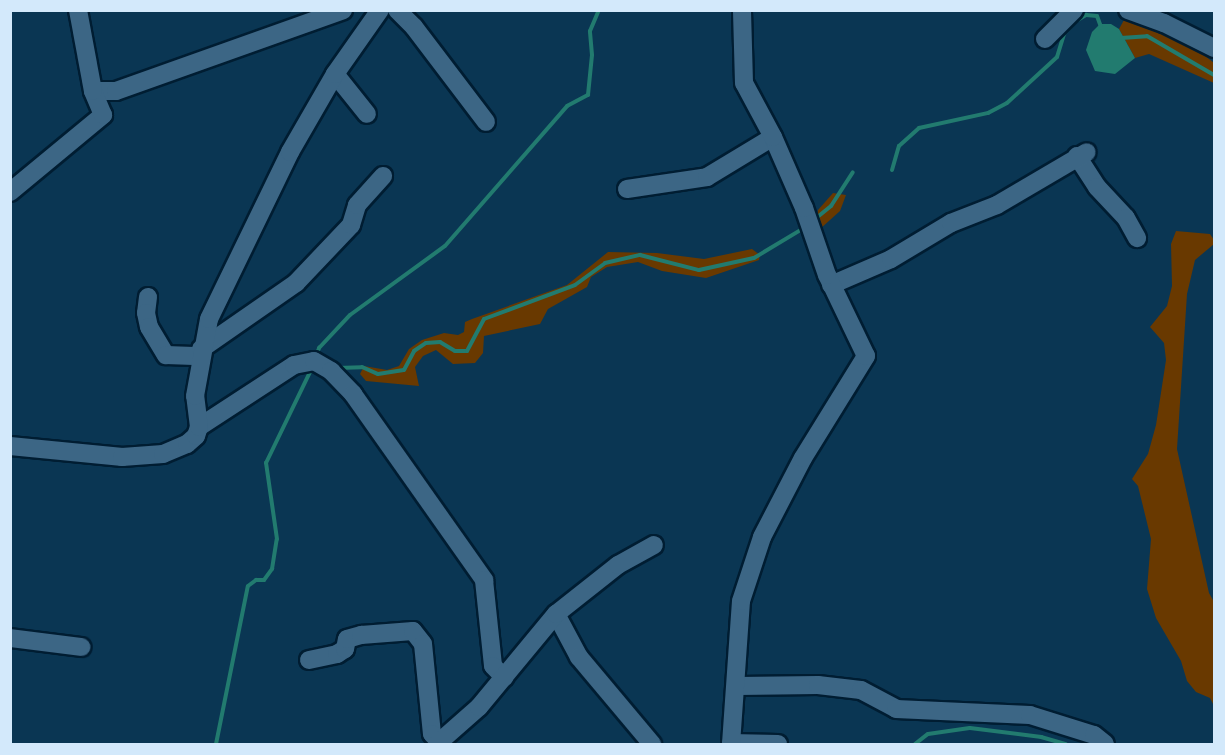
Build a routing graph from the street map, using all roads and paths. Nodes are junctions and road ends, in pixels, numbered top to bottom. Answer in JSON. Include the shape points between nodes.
{"nodes":[{"id":1,"x":78,"y":10,"type":"edge"},
{"id":2,"x":343,"y":10,"type":"edge"},
{"id":3,"x":380,"y":10,"type":"edge"},
{"id":4,"x":397,"y":10,"type":"edge"},
{"id":5,"x":742,"y":10,"type":"edge"},
{"id":6,"x":1074,"y":10,"type":"edge"},
{"id":7,"x":1128,"y":10,"type":"edge"},
{"id":8,"x":1045,"y":39,"type":"dead end"},
{"id":9,"x":1215,"y":48,"type":"edge"},
{"id":10,"x":335,"y":74,"type":"junction"},
{"id":11,"x":93,"y":91,"type":"junction"},
{"id":12,"x":367,"y":114,"type":"dead end"},
{"id":13,"x":486,"y":122,"type":"dead end"},
{"id":14,"x":773,"y":137,"type":"junction"},
{"id":15,"x":383,"y":176,"type":"dead end"},
{"id":16,"x":627,"y":189,"type":"dead end"},
{"id":17,"x":10,"y":192,"type":"edge"},
{"id":18,"x":1137,"y":238,"type":"dead end"},
{"id":19,"x":831,"y":285,"type":"junction"},
{"id":20,"x":148,"y":297,"type":"dead end"},
{"id":21,"x":201,"y":352,"type":"junction"},
{"id":22,"x":199,"y":427,"type":"junction"},
{"id":23,"x":10,"y":446,"type":"edge"},
{"id":24,"x":654,"y":545,"type":"dead end"},
{"id":25,"x":556,"y":614,"type":"junction"},
{"id":26,"x":10,"y":638,"type":"edge"},
{"id":27,"x":81,"y":647,"type":"dead end"},
{"id":28,"x":309,"y":660,"type":"dead end"},
{"id":29,"x":504,"y":677,"type":"junction"},
{"id":30,"x":738,"y":686,"type":"junction"},
{"id":31,"x":438,"y":743,"type":"edge"},
{"id":32,"x":652,"y":744,"type":"edge"},
{"id":33,"x":731,"y":744,"type":"edge"},
{"id":34,"x":778,"y":744,"type":"edge"},
{"id":35,"x":1105,"y":744,"type":"edge"}],
"edges":[{"from":1,"to":11,"type":"street"},
{"from":2,"to":11,"type":"street","via":[[116,91]]},
{"from":3,"to":10,"type":"street"},
{"from":4,"to":13,"type":"street"},
{"from":5,"to":14,"type":"street","via":[[744,83]]},
{"from":6,"to":8,"type":"street"},
{"from":7,"to":9,"type":"street"},
{"from":10,"to":12,"type":"street"},
{"from":10,"to":21,"type":"street","via":[[263,202],[209,319]]},
{"from":11,"to":17,"type":"street","via":[[103,115]]},
{"from":14,"to":16,"type":"street","via":[[707,177]]},
{"from":14,"to":19,"type":"street"},
{"from":15,"to":21,"type":"street","via":[[357,205],[351,225],[296,283]]},
{"from":18,"to":19,"type":"street","via":[[1126,218],[1097,187],[1082,154],[997,204],[951,222],[891,259]]},
{"from":19,"to":30,"type":"street","via":[[866,356],[803,458],[762,537],[741,602]]},
{"from":20,"to":21,"type":"street","via":[[149,327],[166,355]]},
{"from":21,"to":22,"type":"street","via":[[195,396]]},
{"from":22,"to":23,"type":"street","via":[[187,444],[163,454],[122,457]]},
{"from":22,"to":29,"type":"street","via":[[294,365],[314,361],[331,371],[352,394],[484,580],[493,666]]},
{"from":24,"to":25,"type":"street","via":[[618,565]]},
{"from":25,"to":29,"type":"street"},
{"from":25,"to":32,"type":"street","via":[[579,657]]},
{"from":26,"to":27,"type":"street"},
{"from":28,"to":31,"type":"street","via":[[337,654],[345,649],[347,639],[361,635],[413,631],[423,644],[432,734]]},
{"from":29,"to":31,"type":"street","via":[[479,707]]},
{"from":30,"to":33,"type":"street"},
{"from":30,"to":35,"type":"street","via":[[829,686],[861,690],[896,709],[1030,715],[1094,735]]},
{"from":33,"to":34,"type":"street"}]}
